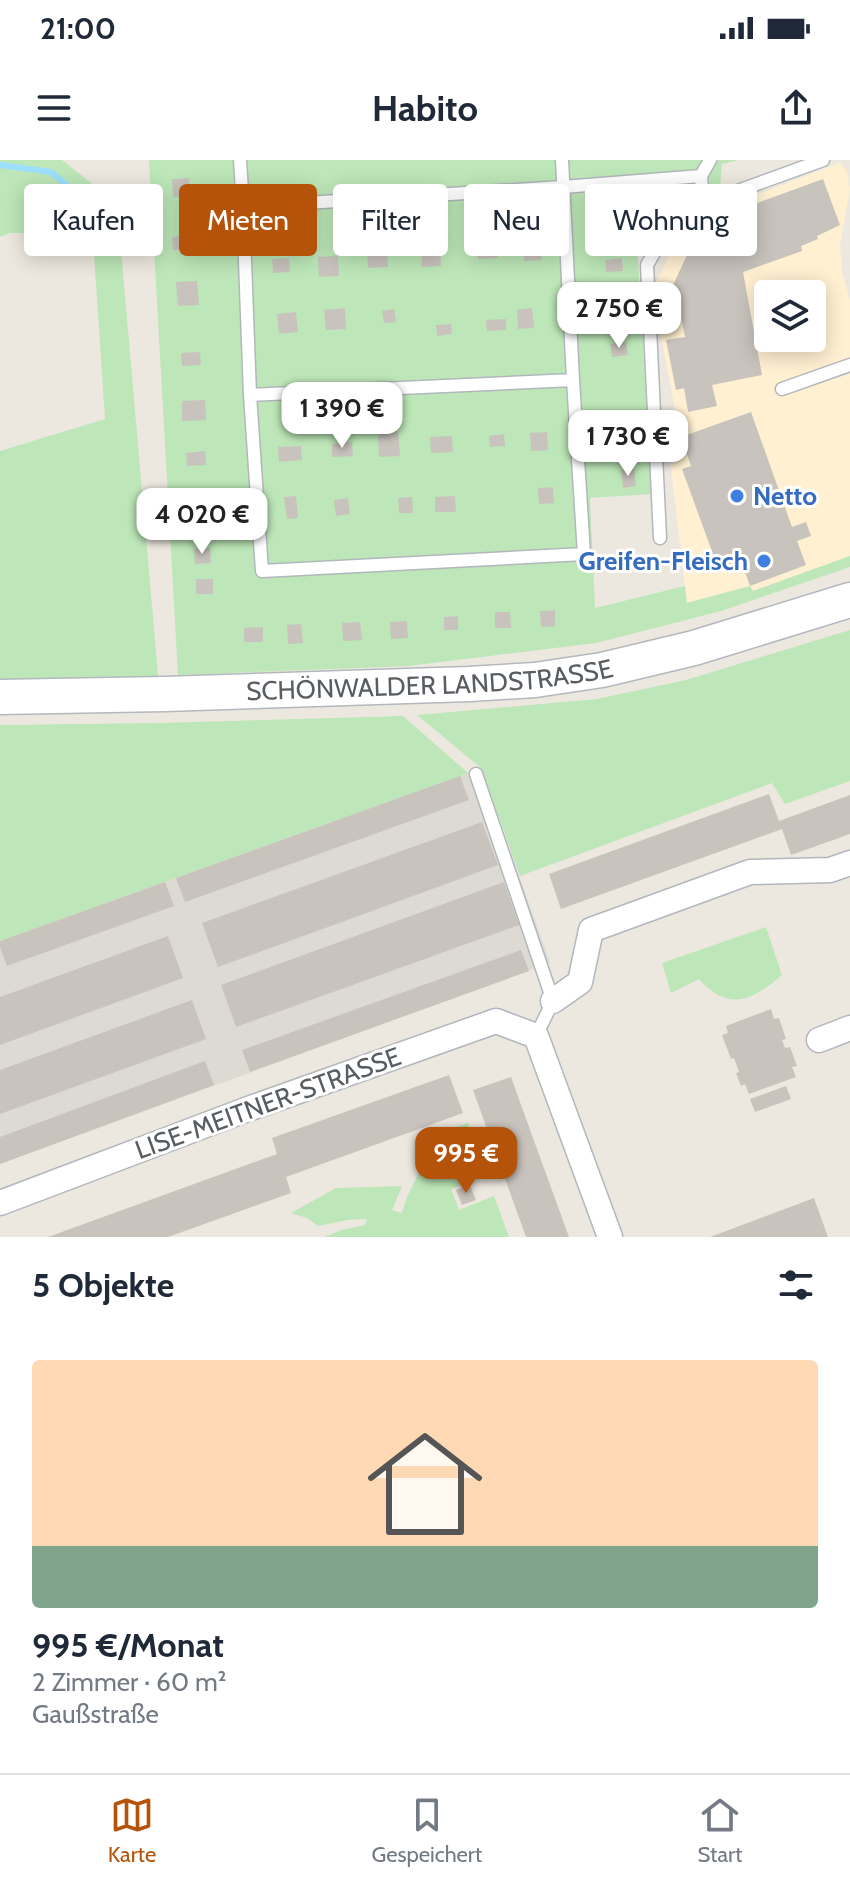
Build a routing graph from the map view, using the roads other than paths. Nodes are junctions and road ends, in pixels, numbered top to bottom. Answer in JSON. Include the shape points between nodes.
{"nodes":[{"id":1,"x":240,"y":160,"type":"edge"},
{"id":2,"x":562,"y":160,"type":"edge"},
{"id":3,"x":710,"y":160,"type":"edge"},
{"id":4,"x":823,"y":160,"type":"edge"},
{"id":5,"x":701,"y":176,"type":"junction"},
{"id":6,"x":242,"y":184,"type":"edge"},
{"id":7,"x":563,"y":184,"type":"edge"},
{"id":8,"x":702,"y":184,"type":"edge"},
{"id":9,"x":754,"y":184,"type":"edge"},
{"id":10,"x":569,"y":187,"type":"edge"},
{"id":11,"x":464,"y":193,"type":"edge"},
{"id":12,"x":317,"y":202,"type":"edge"},
{"id":13,"x":245,"y":256,"type":"edge"},
{"id":14,"x":567,"y":256,"type":"edge"},
{"id":15,"x":652,"y":256,"type":"edge"},
{"id":16,"x":850,"y":365,"type":"edge"},
{"id":17,"x":573,"y":380,"type":"junction"},
{"id":18,"x":782,"y":389,"type":"dead end"},
{"id":19,"x":250,"y":395,"type":"junction"},
{"id":20,"x":660,"y":538,"type":"dead end"},
{"id":21,"x":850,"y":600,"type":"edge"},
{"id":22,"x":0,"y":697,"type":"edge"},
{"id":23,"x":476,"y":774,"type":"dead end"},
{"id":24,"x":850,"y":863,"type":"edge"},
{"id":25,"x":553,"y":1001,"type":"junction"},
{"id":26,"x":850,"y":1028,"type":"edge"},
{"id":27,"x":536,"y":1036,"type":"junction"},
{"id":28,"x":819,"y":1040,"type":"dead end"},
{"id":29,"x":0,"y":1203,"type":"edge"},
{"id":30,"x":610,"y":1237,"type":"edge"}],
"edges":[{"from":1,"to":6,"type":"lane"},
{"from":2,"to":7,"type":"lane"},
{"from":3,"to":5,"type":"lane"},
{"from":4,"to":9,"type":"lane"},
{"from":5,"to":8,"type":"lane"},
{"from":5,"to":10,"type":"lane"},
{"from":11,"to":12,"type":"lane"},
{"from":13,"to":19,"type":"lane"},
{"from":14,"to":17,"type":"lane"},
{"from":15,"to":20,"type":"lane","via":[[647,265]]},
{"from":16,"to":18,"type":"lane"},
{"from":17,"to":19,"type":"lane"},
{"from":17,"to":19,"type":"lane","via":[[584,554],[262,571]]},
{"from":21,"to":22,"type":"main road","name":"SCHÖNWALDER LANDSTRASSE","via":[[694,648],[535,680]]},
{"from":23,"to":25,"type":"lane"},
{"from":24,"to":25,"type":"street","via":[[830,870],[750,872],[591,930],[580,982]]},
{"from":25,"to":27,"type":"lane"},
{"from":26,"to":28,"type":"street"},
{"from":27,"to":29,"type":"street","name":"LISE-MEITNER-STRASSE","via":[[496,1021]]},
{"from":27,"to":30,"type":"street"}]}
